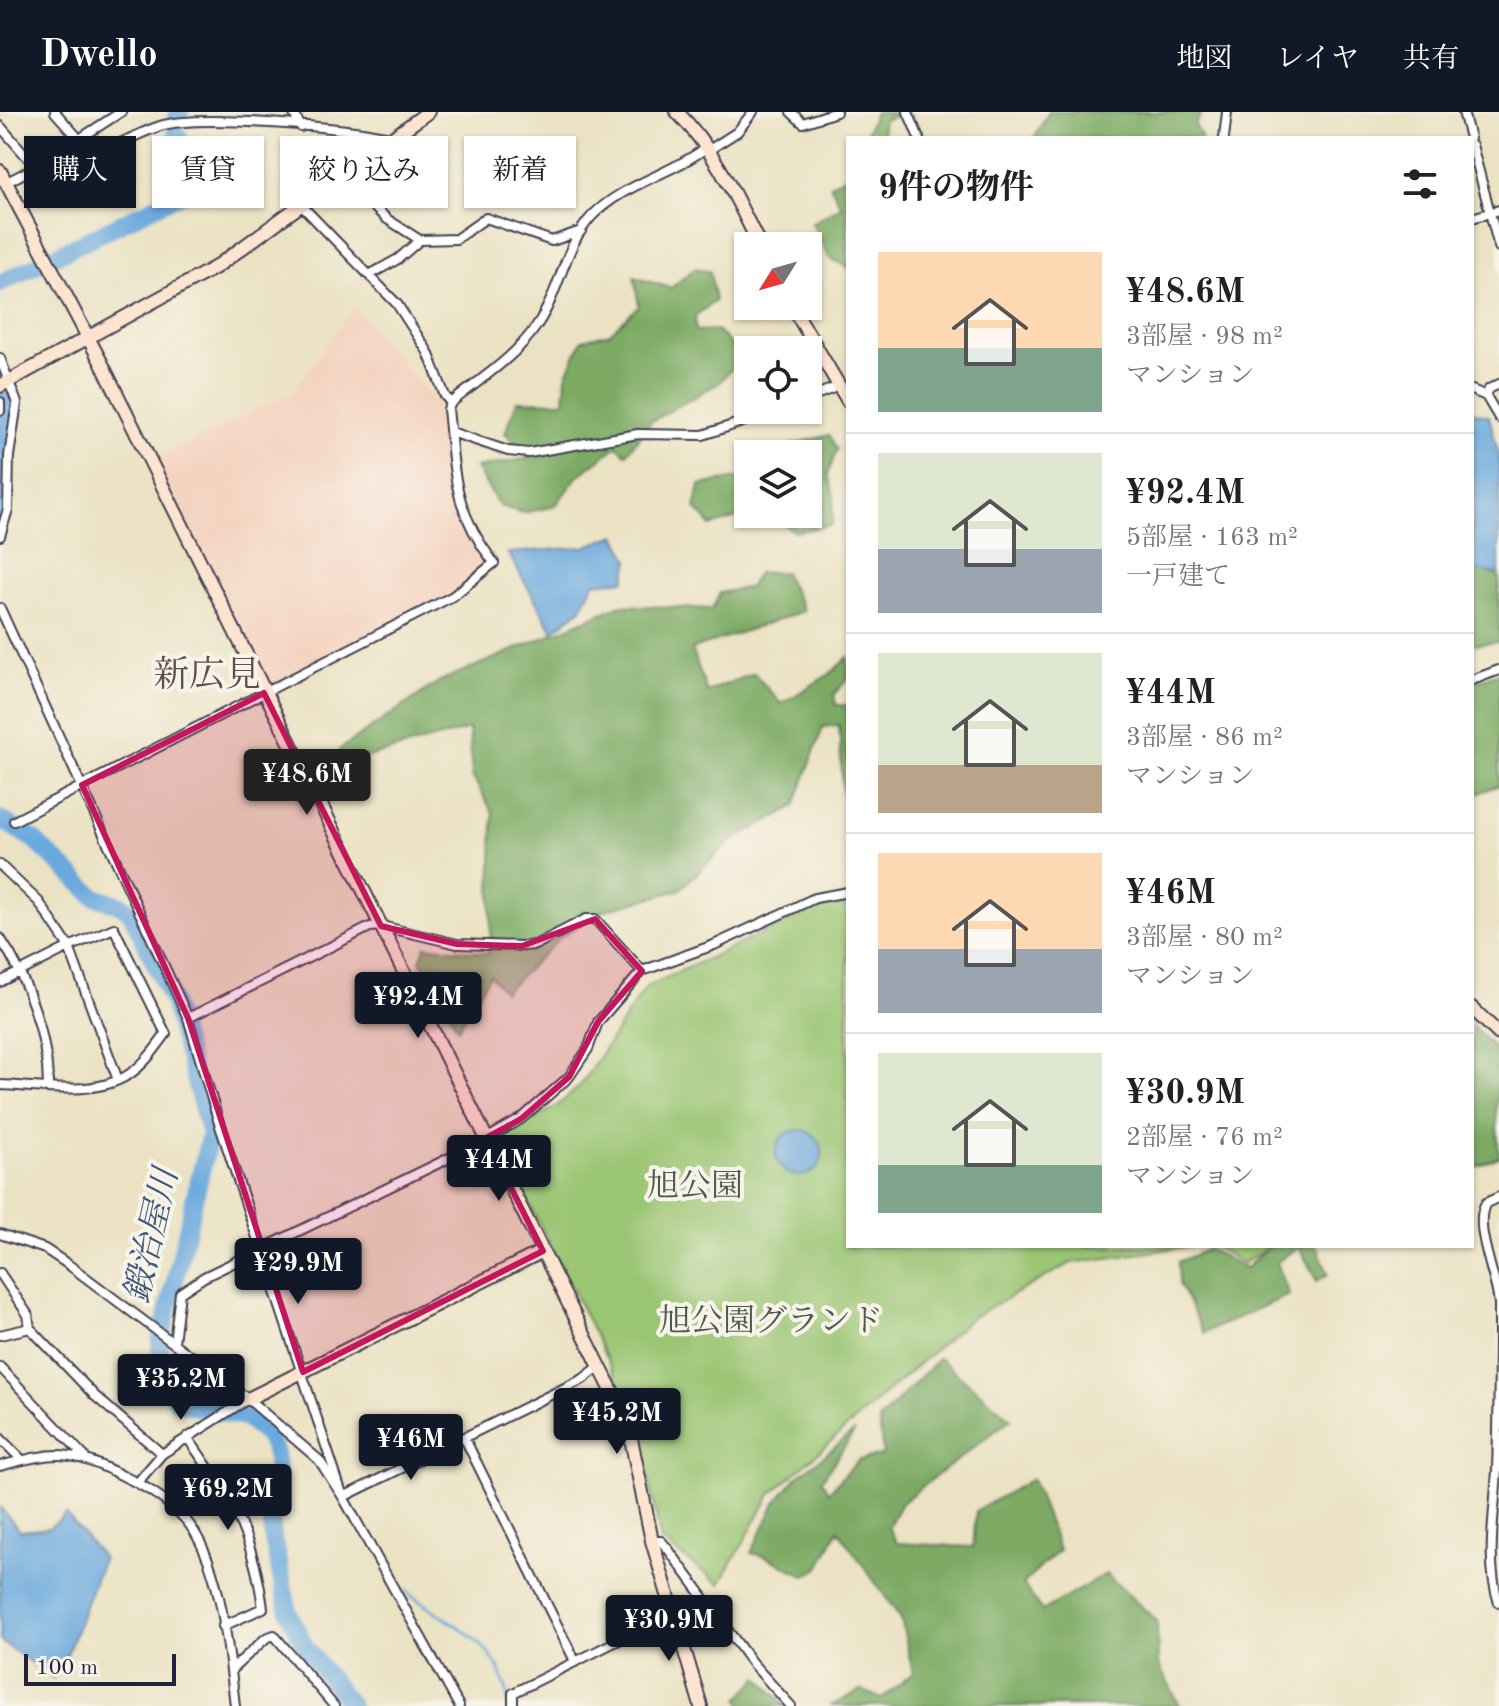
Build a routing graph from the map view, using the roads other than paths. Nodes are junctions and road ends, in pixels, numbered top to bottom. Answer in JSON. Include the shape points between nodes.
{"nodes":[{"id":1,"x":55,"y":112,"type":"edge"},
{"id":2,"x":121,"y":112,"type":"edge"},
{"id":3,"x":293,"y":112,"type":"edge"},
{"id":4,"x":428,"y":112,"type":"edge"},
{"id":5,"x":677,"y":112,"type":"edge"},
{"id":6,"x":753,"y":112,"type":"edge"},
{"id":7,"x":791,"y":112,"type":"edge"},
{"id":8,"x":836,"y":112,"type":"edge"},
{"id":9,"x":908,"y":112,"type":"edge"},
{"id":10,"x":1227,"y":112,"type":"edge"},
{"id":11,"x":1463,"y":112,"type":"edge"},
{"id":12,"x":0,"y":126,"type":"edge"},
{"id":13,"x":301,"y":127,"type":"junction"},
{"id":14,"x":76,"y":136,"type":"edge"},
{"id":15,"x":84,"y":136,"type":"edge"},
{"id":16,"x":386,"y":136,"type":"edge"},
{"id":17,"x":397,"y":136,"type":"edge"},
{"id":18,"x":918,"y":136,"type":"edge"},
{"id":19,"x":1224,"y":136,"type":"edge"},
{"id":20,"x":1469,"y":136,"type":"edge"},
{"id":21,"x":136,"y":137,"type":"edge"},
{"id":22,"x":708,"y":149,"type":"junction"},
{"id":23,"x":1474,"y":151,"type":"edge"},
{"id":24,"x":24,"y":153,"type":"edge"},
{"id":25,"x":24,"y":171,"type":"edge"},
{"id":26,"x":2,"y":178,"type":"edge"},
{"id":27,"x":299,"y":208,"type":"edge"},
{"id":28,"x":304,"y":208,"type":"edge"},
{"id":29,"x":375,"y":208,"type":"edge"},
{"id":30,"x":1495,"y":212,"type":"edge"},
{"id":31,"x":1474,"y":217,"type":"edge"},
{"id":32,"x":581,"y":231,"type":"junction"},
{"id":33,"x":752,"y":232,"type":"edge"},
{"id":34,"x":420,"y":240,"type":"junction"},
{"id":35,"x":1499,"y":247,"type":"edge"},
{"id":36,"x":371,"y":274,"type":"junction"},
{"id":37,"x":800,"y":320,"type":"edge"},
{"id":38,"x":88,"y":336,"type":"junction"},
{"id":39,"x":0,"y":358,"type":"edge"},
{"id":40,"x":5,"y":383,"type":"edge"},
{"id":41,"x":1499,"y":384,"type":"edge"},
{"id":42,"x":839,"y":386,"type":"junction"},
{"id":43,"x":1474,"y":391,"type":"edge"},
{"id":44,"x":822,"y":393,"type":"edge"},
{"id":45,"x":1486,"y":396,"type":"junction"},
{"id":46,"x":846,"y":398,"type":"edge"},
{"id":47,"x":0,"y":402,"type":"edge"},
{"id":48,"x":451,"y":403,"type":"junction"},
{"id":49,"x":0,"y":411,"type":"edge"},
{"id":50,"x":1499,"y":418,"type":"edge"},
{"id":51,"x":736,"y":424,"type":"edge"},
{"id":52,"x":451,"y":432,"type":"junction"},
{"id":53,"x":0,"y":536,"type":"edge"},
{"id":54,"x":0,"y":608,"type":"edge"},
{"id":55,"x":1499,"y":670,"type":"edge"},
{"id":56,"x":1474,"y":679,"type":"edge"},
{"id":57,"x":264,"y":693,"type":"junction"},
{"id":58,"x":82,"y":785,"type":"junction"},
{"id":59,"x":14,"y":821,"type":"dead end"},
{"id":60,"x":0,"y":865,"type":"edge"},
{"id":61,"x":846,"y":892,"type":"edge"},
{"id":62,"x":381,"y":926,"type":"junction"},
{"id":63,"x":0,"y":938,"type":"edge"},
{"id":64,"x":69,"y":947,"type":"junction"},
{"id":65,"x":19,"y":971,"type":"junction"},
{"id":66,"x":642,"y":971,"type":"junction"},
{"id":67,"x":0,"y":982,"type":"edge"},
{"id":68,"x":1474,"y":1010,"type":"edge"},
{"id":69,"x":188,"y":1018,"type":"junction"},
{"id":70,"x":1499,"y":1034,"type":"edge"},
{"id":71,"x":118,"y":1080,"type":"junction"},
{"id":72,"x":0,"y":1085,"type":"edge"},
{"id":73,"x":48,"y":1086,"type":"junction"},
{"id":74,"x":486,"y":1138,"type":"junction"},
{"id":75,"x":1499,"y":1197,"type":"edge"},
{"id":76,"x":0,"y":1234,"type":"edge"},
{"id":77,"x":263,"y":1250,"type":"junction"},
{"id":78,"x":543,"y":1251,"type":"junction"},
{"id":79,"x":0,"y":1273,"type":"edge"},
{"id":80,"x":30,"y":1328,"type":"junction"},
{"id":81,"x":0,"y":1335,"type":"edge"},
{"id":82,"x":174,"y":1342,"type":"junction"},
{"id":83,"x":600,"y":1366,"type":"junction"},
{"id":84,"x":0,"y":1367,"type":"edge"},
{"id":85,"x":303,"y":1372,"type":"junction"},
{"id":86,"x":248,"y":1399,"type":"junction"},
{"id":87,"x":187,"y":1437,"type":"junction"},
{"id":88,"x":464,"y":1437,"type":"junction"},
{"id":89,"x":0,"y":1438,"type":"edge"},
{"id":90,"x":162,"y":1454,"type":"junction"},
{"id":91,"x":85,"y":1457,"type":"junction"},
{"id":92,"x":22,"y":1460,"type":"junction"},
{"id":93,"x":0,"y":1466,"type":"edge"},
{"id":94,"x":137,"y":1483,"type":"junction"},
{"id":95,"x":343,"y":1497,"type":"junction"},
{"id":96,"x":652,"y":1541,"type":"junction"},
{"id":97,"x":1499,"y":1603,"type":"edge"},
{"id":98,"x":671,"y":1608,"type":"junction"},
{"id":99,"x":223,"y":1626,"type":"junction"},
{"id":100,"x":575,"y":1661,"type":"junction"},
{"id":101,"x":231,"y":1670,"type":"junction"},
{"id":102,"x":235,"y":1706,"type":"edge"},
{"id":103,"x":334,"y":1706,"type":"edge"},
{"id":104,"x":459,"y":1706,"type":"edge"},
{"id":105,"x":513,"y":1706,"type":"edge"},
{"id":106,"x":701,"y":1706,"type":"edge"},
{"id":107,"x":791,"y":1706,"type":"edge"}],
"edges":[{"from":1,"to":14,"type":"street"},
{"from":2,"to":15,"type":"street"},
{"from":3,"to":13,"type":"street"},
{"from":4,"to":17,"type":"street"},
{"from":5,"to":22,"type":"street"},
{"from":6,"to":22,"type":"street","via":[[737,132]]},
{"from":7,"to":8,"type":"street","via":[[803,123]]},
{"from":9,"to":18,"type":"street"},
{"from":10,"to":19,"type":"street"},
{"from":11,"to":20,"type":"street"},
{"from":12,"to":24,"type":"street"},
{"from":13,"to":16,"type":"street"},
{"from":13,"to":21,"type":"street","via":[[163,125]]},
{"from":22,"to":32,"type":"street","via":[[610,201]]},
{"from":22,"to":33,"type":"street"},
{"from":23,"to":30,"type":"street"},
{"from":25,"to":26,"type":"street"},
{"from":26,"to":38,"type":"street"},
{"from":27,"to":38,"type":"street","via":[[216,267]]},
{"from":28,"to":36,"type":"street"},
{"from":29,"to":34,"type":"street"},
{"from":30,"to":31,"type":"street"},
{"from":30,"to":35,"type":"street"},
{"from":32,"to":34,"type":"street","via":[[552,241],[486,218],[456,239]]},
{"from":32,"to":48,"type":"street","via":[[537,326]]},
{"from":34,"to":36,"type":"street"},
{"from":36,"to":48,"type":"street","via":[[428,352]]},
{"from":37,"to":42,"type":"street"},
{"from":38,"to":40,"type":"street"},
{"from":38,"to":57,"type":"street"},
{"from":39,"to":40,"type":"street"},
{"from":40,"to":53,"type":"street","via":[[17,403],[8,509]]},
{"from":41,"to":45,"type":"street"},
{"from":42,"to":44,"type":"street"},
{"from":42,"to":46,"type":"street"},
{"from":43,"to":45,"type":"street"},
{"from":45,"to":50,"type":"street"},
{"from":47,"to":49,"type":"street"},
{"from":48,"to":52,"type":"street"},
{"from":51,"to":52,"type":"street","via":[[703,435],[638,434],[529,453]]},
{"from":52,"to":57,"type":"street","via":[[457,497],[494,563],[453,596]]},
{"from":54,"to":58,"type":"street"},
{"from":55,"to":56,"type":"street"},
{"from":57,"to":58,"type":"street"},
{"from":57,"to":62,"type":"street"},
{"from":58,"to":59,"type":"street"},
{"from":58,"to":69,"type":"street"},
{"from":60,"to":64,"type":"street","via":[[39,902]]},
{"from":61,"to":66,"type":"street","via":[[805,902],[714,945]]},
{"from":62,"to":66,"type":"street","via":[[457,944],[522,946],[595,919]]},
{"from":62,"to":69,"type":"street"},
{"from":62,"to":74,"type":"street"},
{"from":63,"to":65,"type":"street"},
{"from":64,"to":65,"type":"street"},
{"from":64,"to":71,"type":"street"},
{"from":64,"to":71,"type":"street","via":[[114,928],[166,1034],[146,1060]]},
{"from":65,"to":67,"type":"street"},
{"from":65,"to":73,"type":"street","via":[[48,1055]]},
{"from":66,"to":74,"type":"street","via":[[598,1022],[569,1077],[521,1119]]},
{"from":68,"to":70,"type":"street"},
{"from":69,"to":77,"type":"street"},
{"from":71,"to":73,"type":"street","via":[[87,1087]]},
{"from":72,"to":73,"type":"street"},
{"from":74,"to":77,"type":"street"},
{"from":74,"to":78,"type":"street"},
{"from":75,"to":97,"type":"street","via":[[1486,1203],[1482,1218],[1499,1301],[1492,1514]]},
{"from":76,"to":82,"type":"street","via":[[45,1249]]},
{"from":77,"to":82,"type":"street","via":[[180,1293]]},
{"from":77,"to":85,"type":"street"},
{"from":78,"to":83,"type":"street"},
{"from":78,"to":85,"type":"street"},
{"from":79,"to":80,"type":"street","via":[[28,1315]]},
{"from":80,"to":81,"type":"street"},
{"from":80,"to":90,"type":"street","via":[[95,1396]]},
{"from":82,"to":86,"type":"street"},
{"from":83,"to":88,"type":"street"},
{"from":83,"to":96,"type":"street","via":[[630,1434]]},
{"from":84,"to":91,"type":"street"},
{"from":85,"to":86,"type":"street"},
{"from":85,"to":95,"type":"street"},
{"from":86,"to":87,"type":"street"},
{"from":86,"to":95,"type":"street","via":[[302,1442]]},
{"from":87,"to":90,"type":"street"},
{"from":87,"to":99,"type":"street","via":[[233,1502],[259,1575],[263,1608]]},
{"from":88,"to":95,"type":"street"},
{"from":88,"to":100,"type":"street"},
{"from":89,"to":92,"type":"street"},
{"from":90,"to":94,"type":"street"},
{"from":91,"to":92,"type":"street","via":[[59,1453]]},
{"from":91,"to":94,"type":"street"},
{"from":92,"to":93,"type":"street"},
{"from":94,"to":99,"type":"street","via":[[184,1519],[197,1537]]},
{"from":95,"to":104,"type":"street"},
{"from":96,"to":98,"type":"street"},
{"from":96,"to":107,"type":"street","via":[[661,1541],[668,1549],[752,1663]]},
{"from":98,"to":100,"type":"street"},
{"from":98,"to":106,"type":"street"},
{"from":99,"to":101,"type":"street"},
{"from":100,"to":105,"type":"street","via":[[513,1693]]},
{"from":101,"to":102,"type":"street"},
{"from":101,"to":103,"type":"street","via":[[274,1635]]}]}
